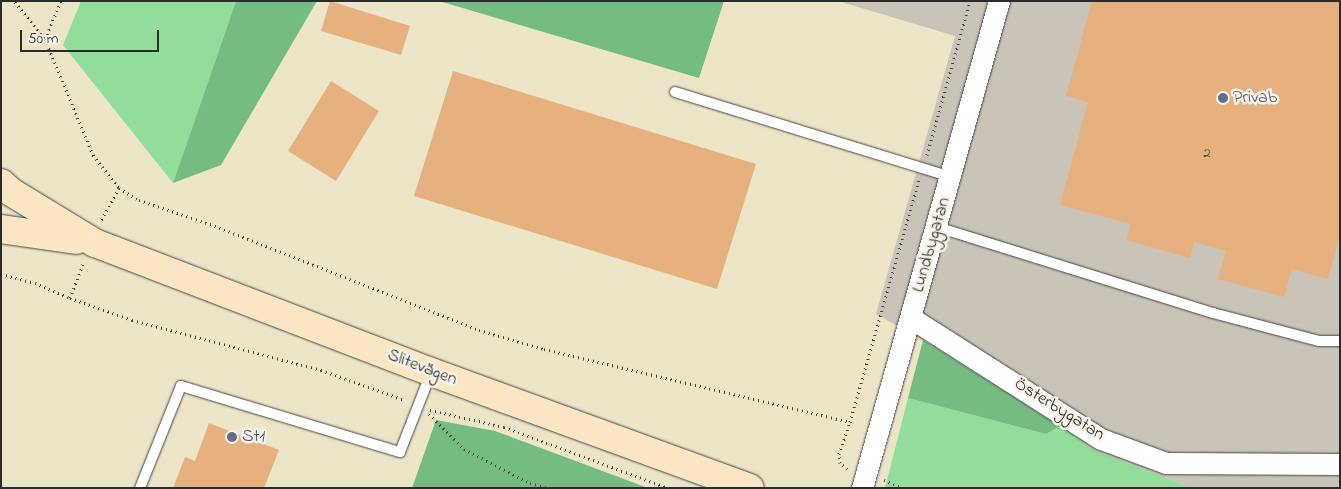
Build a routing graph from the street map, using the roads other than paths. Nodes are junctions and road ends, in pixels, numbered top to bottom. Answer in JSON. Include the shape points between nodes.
{"nodes":[{"id":1,"x":999,"y":1,"type":"edge"},
{"id":2,"x":675,"y":92,"type":"dead end"},
{"id":3,"x":951,"y":177,"type":"junction"},
{"id":4,"x":1,"y":183,"type":"edge"},
{"id":5,"x":937,"y":227,"type":"junction"},
{"id":6,"x":1,"y":229,"type":"edge"},
{"id":7,"x":93,"y":242,"type":"junction"},
{"id":8,"x":911,"y":318,"type":"junction"},
{"id":9,"x":1340,"y":341,"type":"edge"},
{"id":10,"x":431,"y":372,"type":"junction"},
{"id":11,"x":1340,"y":464,"type":"edge"},
{"id":12,"x":140,"y":488,"type":"edge"},
{"id":13,"x":750,"y":488,"type":"edge"},
{"id":14,"x":862,"y":488,"type":"edge"}],
"edges":[{"from":1,"to":3,"type":"street","name":"Lundbygatan"},
{"from":2,"to":3,"type":"lane"},
{"from":3,"to":5,"type":"street","name":"Lundbygatan"},
{"from":4,"to":7,"type":"main road","name":"Slitevägen"},
{"from":5,"to":8,"type":"street","name":"Lundbygatan"},
{"from":5,"to":9,"type":"lane","via":[[1213,313],[1319,341]]},
{"from":6,"to":7,"type":"main road","name":"Slitevägen"},
{"from":7,"to":10,"type":"main road","name":"Slitevägen"},
{"from":8,"to":11,"type":"street","name":"Österbygatan","via":[[1101,439],[1166,463]]},
{"from":8,"to":14,"type":"street","name":"Lundbygatan"},
{"from":10,"to":12,"type":"lane","via":[[400,452],[181,386]]},
{"from":10,"to":13,"type":"main road","name":"Slitevägen"}]}
